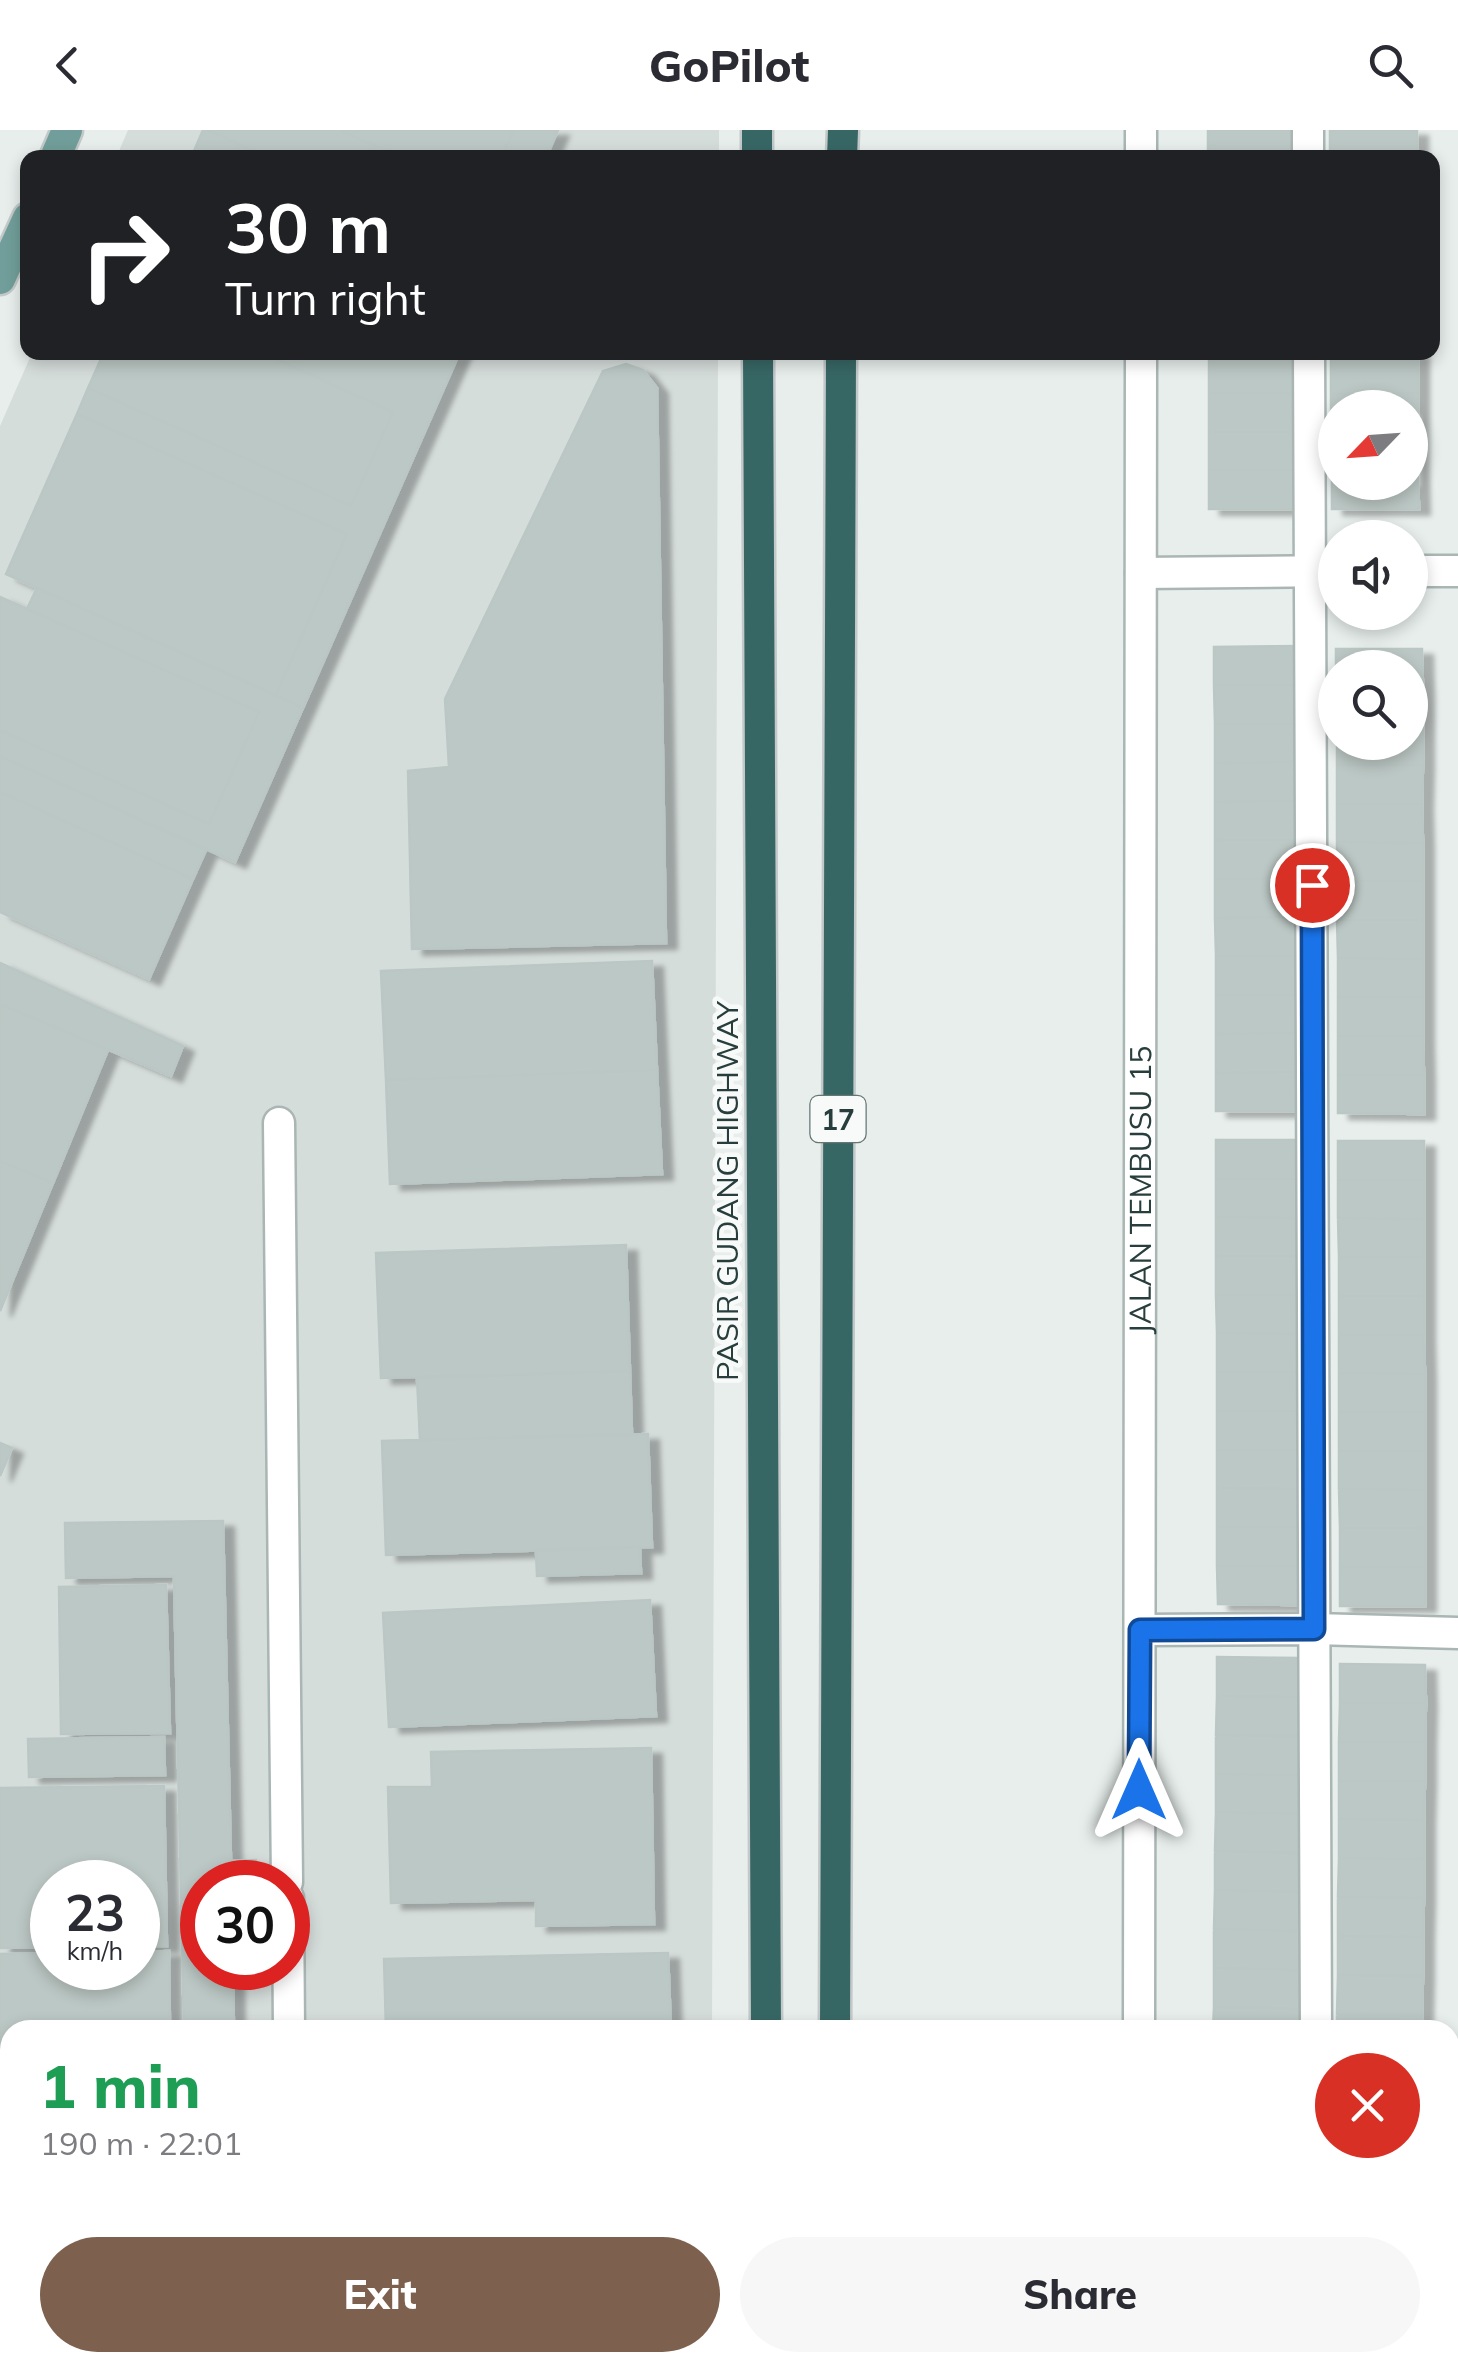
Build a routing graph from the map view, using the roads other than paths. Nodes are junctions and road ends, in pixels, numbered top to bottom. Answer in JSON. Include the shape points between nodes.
{"nodes":[{"id":1,"x":20,"y":235,"type":"edge"},
{"id":2,"x":0,"y":279,"type":"edge"},
{"id":3,"x":758,"y":360,"type":"edge"},
{"id":4,"x":842,"y":360,"type":"edge"},
{"id":5,"x":1141,"y":360,"type":"edge"},
{"id":6,"x":1310,"y":360,"type":"edge"},
{"id":7,"x":1320,"y":520,"type":"edge"},
{"id":8,"x":1458,"y":570,"type":"edge"},
{"id":9,"x":1318,"y":571,"type":"edge"},
{"id":10,"x":1428,"y":571,"type":"edge"},
{"id":11,"x":1141,"y":573,"type":"junction"},
{"id":12,"x":1322,"y":630,"type":"edge"},
{"id":13,"x":278,"y":1122,"type":"dead end"},
{"id":14,"x":1314,"y":1629,"type":"junction"},
{"id":15,"x":1140,"y":1630,"type":"junction"},
{"id":16,"x":1458,"y":1632,"type":"edge"},
{"id":17,"x":287,"y":1860,"type":"edge"},
{"id":18,"x":289,"y":1990,"type":"edge"},
{"id":19,"x":289,"y":2020,"type":"edge"},
{"id":20,"x":766,"y":2020,"type":"edge"},
{"id":21,"x":835,"y":2020,"type":"edge"},
{"id":22,"x":1139,"y":2020,"type":"edge"},
{"id":23,"x":1316,"y":2020,"type":"edge"}],
"edges":[{"from":1,"to":2,"type":"main road"},
{"from":3,"to":20,"type":"highway","name":"PASIR GUDANG HIGHWAY"},
{"from":4,"to":21,"type":"highway","number":"17"},
{"from":5,"to":11,"type":"street","name":"JALAN TEMBUSU 15"},
{"from":6,"to":7,"type":"street"},
{"from":8,"to":10,"type":"street"},
{"from":9,"to":11,"type":"street"},
{"from":11,"to":15,"type":"street","name":"JALAN TEMBUSU 15"},
{"from":12,"to":14,"type":"street"},
{"from":13,"to":17,"type":"street"},
{"from":14,"to":15,"type":"street"},
{"from":14,"to":16,"type":"street"},
{"from":14,"to":23,"type":"street"},
{"from":15,"to":22,"type":"street","name":"JALAN TEMBUSU 15"},
{"from":18,"to":19,"type":"street"}]}
